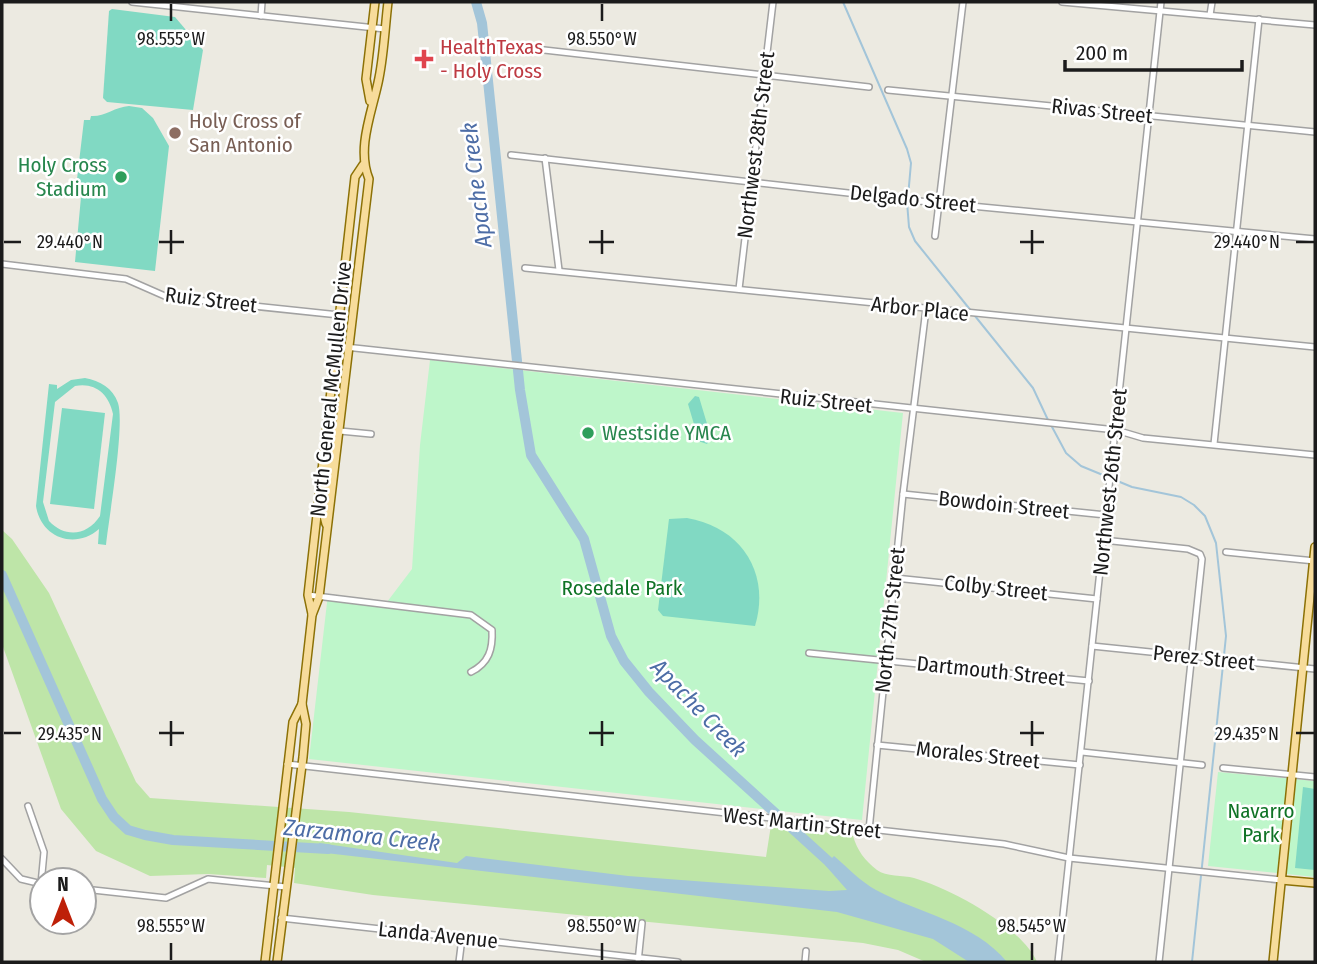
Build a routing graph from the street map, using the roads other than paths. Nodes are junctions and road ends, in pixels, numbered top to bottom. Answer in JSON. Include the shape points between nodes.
{"nodes":[{"id":1,"x":132,"y":2,"type":"edge"},
{"id":2,"x":262,"y":2,"type":"edge"},
{"id":3,"x":375,"y":2,"type":"edge"},
{"id":4,"x":388,"y":2,"type":"edge"},
{"id":5,"x":773,"y":2,"type":"edge"},
{"id":6,"x":963,"y":2,"type":"edge"},
{"id":7,"x":1062,"y":2,"type":"edge"},
{"id":8,"x":1161,"y":2,"type":"edge"},
{"id":9,"x":1212,"y":2,"type":"edge"},
{"id":10,"x":1093,"y":3,"type":"edge"},
{"id":11,"x":186,"y":5,"type":"edge"},
{"id":12,"x":1160,"y":9,"type":"junction"},
{"id":13,"x":1210,"y":15,"type":"junction"},
{"id":14,"x":261,"y":16,"type":"junction"},
{"id":15,"x":1259,"y":19,"type":"junction"},
{"id":16,"x":1315,"y":25,"type":"edge"},
{"id":17,"x":372,"y":28,"type":"junction"},
{"id":18,"x":385,"y":29,"type":"junction"},
{"id":19,"x":509,"y":46,"type":"dead end"},
{"id":20,"x":765,"y":74,"type":"junction"},
{"id":21,"x":869,"y":87,"type":"dead end"},
{"id":22,"x":888,"y":90,"type":"dead end"},
{"id":23,"x":952,"y":97,"type":"junction"},
{"id":24,"x":370,"y":102,"type":"junction"},
{"id":25,"x":1148,"y":116,"type":"junction"},
{"id":26,"x":1249,"y":126,"type":"junction"},
{"id":27,"x":1315,"y":132,"type":"edge"},
{"id":28,"x":510,"y":155,"type":"dead end"},
{"id":29,"x":545,"y":158,"type":"junction"},
{"id":30,"x":363,"y":165,"type":"junction"},
{"id":31,"x":752,"y":180,"type":"junction"},
{"id":32,"x":939,"y":203,"type":"junction"},
{"id":33,"x":1137,"y":223,"type":"junction"},
{"id":34,"x":1236,"y":232,"type":"junction"},
{"id":35,"x":936,"y":236,"type":"dead end"},
{"id":36,"x":1315,"y":239,"type":"edge"},
{"id":37,"x":2,"y":264,"type":"edge"},
{"id":38,"x":525,"y":268,"type":"dead end"},
{"id":39,"x":559,"y":270,"type":"junction"},
{"id":40,"x":739,"y":289,"type":"junction"},
{"id":41,"x":926,"y":309,"type":"junction"},
{"id":42,"x":339,"y":315,"type":"junction"},
{"id":43,"x":1128,"y":330,"type":"junction"},
{"id":44,"x":1225,"y":337,"type":"junction"},
{"id":45,"x":336,"y":346,"type":"junction"},
{"id":46,"x":1315,"y":347,"type":"edge"},
{"id":47,"x":349,"y":348,"type":"junction"},
{"id":48,"x":914,"y":411,"type":"junction"},
{"id":49,"x":327,"y":425,"type":"junction"},
{"id":50,"x":340,"y":430,"type":"junction"},
{"id":51,"x":1116,"y":430,"type":"junction"},
{"id":52,"x":371,"y":434,"type":"dead end"},
{"id":53,"x":1214,"y":444,"type":"junction"},
{"id":54,"x":1315,"y":455,"type":"edge"},
{"id":55,"x":903,"y":494,"type":"junction"},
{"id":56,"x":1106,"y":515,"type":"junction"},
{"id":57,"x":328,"y":531,"type":"junction"},
{"id":58,"x":1103,"y":540,"type":"junction"},
{"id":59,"x":1315,"y":547,"type":"edge"},
{"id":60,"x":1226,"y":552,"type":"dead end"},
{"id":61,"x":1315,"y":561,"type":"edge"},
{"id":62,"x":895,"y":578,"type":"junction"},
{"id":63,"x":308,"y":595,"type":"junction"},
{"id":64,"x":319,"y":597,"type":"junction"},
{"id":65,"x":1097,"y":599,"type":"junction"},
{"id":66,"x":312,"y":615,"type":"junction"},
{"id":67,"x":1092,"y":646,"type":"junction"},
{"id":68,"x":809,"y":653,"type":"dead end"},
{"id":69,"x":1191,"y":657,"type":"junction"},
{"id":70,"x":886,"y":661,"type":"junction"},
{"id":71,"x":1303,"y":668,"type":"junction"},
{"id":72,"x":1315,"y":669,"type":"edge"},
{"id":73,"x":471,"y":672,"type":"dead end"},
{"id":74,"x":1089,"y":681,"type":"junction"},
{"id":75,"x":302,"y":704,"type":"junction"},
{"id":76,"x":877,"y":745,"type":"junction"},
{"id":77,"x":1082,"y":752,"type":"junction"},
{"id":78,"x":1181,"y":762,"type":"junction"},
{"id":79,"x":287,"y":764,"type":"junction"},
{"id":80,"x":1080,"y":765,"type":"junction"},
{"id":81,"x":1202,"y":765,"type":"dead end"},
{"id":82,"x":302,"y":766,"type":"junction"},
{"id":83,"x":1223,"y":768,"type":"dead end"},
{"id":84,"x":1292,"y":774,"type":"junction"},
{"id":85,"x":1315,"y":777,"type":"edge"},
{"id":86,"x":28,"y":806,"type":"dead end"},
{"id":87,"x":869,"y":830,"type":"junction"},
{"id":88,"x":1069,"y":858,"type":"junction"},
{"id":89,"x":2,"y":859,"type":"edge"},
{"id":90,"x":43,"y":866,"type":"edge"},
{"id":91,"x":1169,"y":868,"type":"junction"},
{"id":92,"x":1281,"y":880,"type":"junction"},
{"id":93,"x":28,"y":881,"type":"edge"},
{"id":94,"x":1315,"y":883,"type":"edge"},
{"id":95,"x":273,"y":886,"type":"junction"},
{"id":96,"x":286,"y":887,"type":"junction"},
{"id":97,"x":98,"y":891,"type":"edge"},
{"id":98,"x":282,"y":918,"type":"junction"},
{"id":99,"x":642,"y":923,"type":"dead end"},
{"id":100,"x":462,"y":938,"type":"junction"},
{"id":101,"x":806,"y":951,"type":"dead end"},
{"id":102,"x":639,"y":960,"type":"edge"},
{"id":103,"x":265,"y":962,"type":"edge"},
{"id":104,"x":277,"y":962,"type":"edge"},
{"id":105,"x":459,"y":962,"type":"edge"},
{"id":106,"x":678,"y":962,"type":"edge"},
{"id":107,"x":805,"y":962,"type":"edge"},
{"id":108,"x":1058,"y":962,"type":"edge"},
{"id":109,"x":1159,"y":962,"type":"edge"},
{"id":110,"x":1273,"y":962,"type":"edge"}],
"edges":[{"from":1,"to":11,"type":"street"},
{"from":2,"to":14,"type":"street"},
{"from":3,"to":17,"type":"main road","name":"North General McMullen Drive"},
{"from":4,"to":18,"type":"main road","name":"North General McMullen Drive"},
{"from":5,"to":20,"type":"street","name":"Northwest 28th Street"},
{"from":6,"to":23,"type":"street"},
{"from":7,"to":10,"type":"street"},
{"from":8,"to":12,"type":"street","name":"Northwest 26th Street"},
{"from":9,"to":13,"type":"street"},
{"from":10,"to":12,"type":"street"},
{"from":11,"to":14,"type":"street"},
{"from":12,"to":13,"type":"street"},
{"from":12,"to":25,"type":"street","name":"Northwest 26th Street"},
{"from":13,"to":15,"type":"street"},
{"from":14,"to":17,"type":"street"},
{"from":15,"to":16,"type":"street"},
{"from":15,"to":26,"type":"street"},
{"from":17,"to":18,"type":"street"},
{"from":17,"to":24,"type":"main road","name":"North General McMullen Drive","via":[[366,79]]},
{"from":18,"to":24,"type":"main road","name":"North General McMullen Drive","via":[[379,80]]},
{"from":19,"to":20,"type":"street"},
{"from":20,"to":21,"type":"street"},
{"from":20,"to":31,"type":"street","name":"Northwest 28th Street"},
{"from":22,"to":23,"type":"street","name":"Rivas Street"},
{"from":23,"to":25,"type":"street","name":"Rivas Street"},
{"from":23,"to":32,"type":"street"},
{"from":24,"to":30,"type":"main road","name":"North General McMullen Drive"},
{"from":25,"to":26,"type":"street","name":"Rivas Street"},
{"from":25,"to":33,"type":"street","name":"Northwest 26th Street"},
{"from":26,"to":27,"type":"street","name":"Rivas Street"},
{"from":26,"to":34,"type":"street"},
{"from":28,"to":29,"type":"street","name":"Delgado Street"},
{"from":29,"to":31,"type":"street","name":"Delgado Street"},
{"from":29,"to":39,"type":"street"},
{"from":30,"to":42,"type":"main road","name":"North General McMullen Drive","via":[[355,177]]},
{"from":30,"to":47,"type":"main road","name":"North General McMullen Drive","via":[[369,179]]},
{"from":31,"to":32,"type":"street","name":"Delgado Street"},
{"from":31,"to":40,"type":"street","name":"Northwest 28th Street"},
{"from":32,"to":33,"type":"street","name":"Delgado Street"},
{"from":32,"to":35,"type":"street"},
{"from":33,"to":34,"type":"street","name":"Delgado Street"},
{"from":33,"to":43,"type":"street","name":"Northwest 26th Street"},
{"from":34,"to":36,"type":"street","name":"Delgado Street"},
{"from":34,"to":44,"type":"street"},
{"from":37,"to":42,"type":"street","name":"Ruiz Street","via":[[126,279],[167,297]]},
{"from":38,"to":39,"type":"street","name":"Arbor Place"},
{"from":39,"to":40,"type":"street","name":"Arbor Place"},
{"from":40,"to":41,"type":"street","name":"Arbor Place"},
{"from":41,"to":43,"type":"street","name":"Arbor Place"},
{"from":41,"to":48,"type":"street","name":"North 27th Street"},
{"from":42,"to":45,"type":"main road","name":"North General McMullen Drive"},
{"from":43,"to":44,"type":"street","name":"Arbor Place"},
{"from":43,"to":51,"type":"street","name":"Northwest 26th Street"},
{"from":44,"to":46,"type":"street","name":"Arbor Place"},
{"from":44,"to":53,"type":"street"},
{"from":45,"to":47,"type":"street","name":"Ruiz Street"},
{"from":45,"to":49,"type":"main road","name":"North General McMullen Drive"},
{"from":47,"to":48,"type":"street","name":"Ruiz Street"},
{"from":47,"to":50,"type":"main road","name":"North General McMullen Drive"},
{"from":48,"to":51,"type":"street","name":"Ruiz Street"},
{"from":48,"to":55,"type":"street","name":"North 27th Street"},
{"from":49,"to":57,"type":"main road","via":[[332,429],[323,512]]},
{"from":49,"to":63,"type":"main road","name":"North General McMullen Drive"},
{"from":50,"to":52,"type":"street"},
{"from":50,"to":57,"type":"main road","name":"North General McMullen Drive"},
{"from":51,"to":53,"type":"street","name":"Ruiz Street","via":[[1143,438]]},
{"from":51,"to":56,"type":"street","name":"Northwest 26th Street"},
{"from":53,"to":54,"type":"street","name":"Ruiz Street"},
{"from":55,"to":56,"type":"street","name":"Bowdoin Street"},
{"from":55,"to":62,"type":"street","name":"North 27th Street"},
{"from":56,"to":58,"type":"street","name":"Northwest 26th Street"},
{"from":57,"to":64,"type":"main road","name":"North General McMullen Drive"},
{"from":58,"to":65,"type":"street","name":"Northwest 26th Street"},
{"from":58,"to":69,"type":"street","via":[[1200,554]]},
{"from":59,"to":61,"type":"main road"},
{"from":60,"to":61,"type":"street"},
{"from":61,"to":71,"type":"main road"},
{"from":62,"to":65,"type":"street","name":"Colby Street"},
{"from":62,"to":70,"type":"street","name":"North 27th Street"},
{"from":63,"to":64,"type":"street"},
{"from":63,"to":66,"type":"main road","name":"North General McMullen Drive"},
{"from":64,"to":66,"type":"main road","name":"North General McMullen Drive"},
{"from":64,"to":73,"type":"street","via":[[471,615],[492,630],[492,648],[482,667]]},
{"from":65,"to":67,"type":"street","name":"Northwest 26th Street"},
{"from":66,"to":75,"type":"main road","name":"North General McMullen Drive"},
{"from":67,"to":69,"type":"street","name":"Perez Street"},
{"from":67,"to":74,"type":"street","name":"Northwest 26th Street"},
{"from":68,"to":70,"type":"street","name":"Dartmouth Street"},
{"from":69,"to":71,"type":"street","name":"Perez Street"},
{"from":69,"to":78,"type":"street"},
{"from":70,"to":74,"type":"street","name":"Dartmouth Street"},
{"from":70,"to":76,"type":"street","name":"North 27th Street"},
{"from":71,"to":72,"type":"street","name":"Perez Street"},
{"from":71,"to":84,"type":"main road"},
{"from":74,"to":77,"type":"street","name":"Northwest 26th Street"},
{"from":75,"to":79,"type":"main road","name":"North General McMullen Drive","via":[[293,722]]},
{"from":75,"to":82,"type":"main road","name":"North General McMullen Drive","via":[[306,724]]},
{"from":76,"to":80,"type":"street","name":"Morales Street"},
{"from":76,"to":87,"type":"street","name":"North 27th Street"},
{"from":77,"to":78,"type":"street"},
{"from":77,"to":80,"type":"street","name":"Northwest 26th Street"},
{"from":78,"to":81,"type":"street"},
{"from":78,"to":91,"type":"street"},
{"from":79,"to":82,"type":"street","name":"West Martin Street"},
{"from":79,"to":95,"type":"main road","name":"North General McMullen Drive"},
{"from":80,"to":88,"type":"street","name":"Northwest 26th Street"},
{"from":82,"to":87,"type":"street","name":"West Martin Street"},
{"from":82,"to":96,"type":"main road","name":"North General McMullen Drive"},
{"from":83,"to":84,"type":"street"},
{"from":84,"to":85,"type":"street"},
{"from":84,"to":92,"type":"main road"},
{"from":86,"to":90,"type":"street","via":[[44,852]]},
{"from":87,"to":88,"type":"street","name":"West Martin Street","via":[[1004,844]]},
{"from":88,"to":91,"type":"street","name":"West Martin Street"},
{"from":88,"to":108,"type":"street","name":"Northwest 26th Street"},
{"from":89,"to":93,"type":"street"},
{"from":91,"to":92,"type":"street","name":"West Martin Street"},
{"from":91,"to":109,"type":"street"},
{"from":92,"to":94,"type":"main road","name":"West Martin Street"},
{"from":92,"to":110,"type":"main road"},
{"from":95,"to":96,"type":"street"},
{"from":95,"to":97,"type":"street","via":[[208,879],[166,898]]},
{"from":95,"to":103,"type":"main road","name":"North General McMullen Drive"},
{"from":96,"to":98,"type":"main road","name":"North General McMullen Drive"},
{"from":98,"to":100,"type":"street","name":"Landa Avenue"},
{"from":98,"to":104,"type":"main road","name":"North General McMullen Drive"},
{"from":99,"to":102,"type":"street"},
{"from":100,"to":102,"type":"street","name":"Landa Avenue"},
{"from":100,"to":105,"type":"street"},
{"from":101,"to":107,"type":"street"},
{"from":102,"to":106,"type":"street","name":"Landa Avenue"}]}
